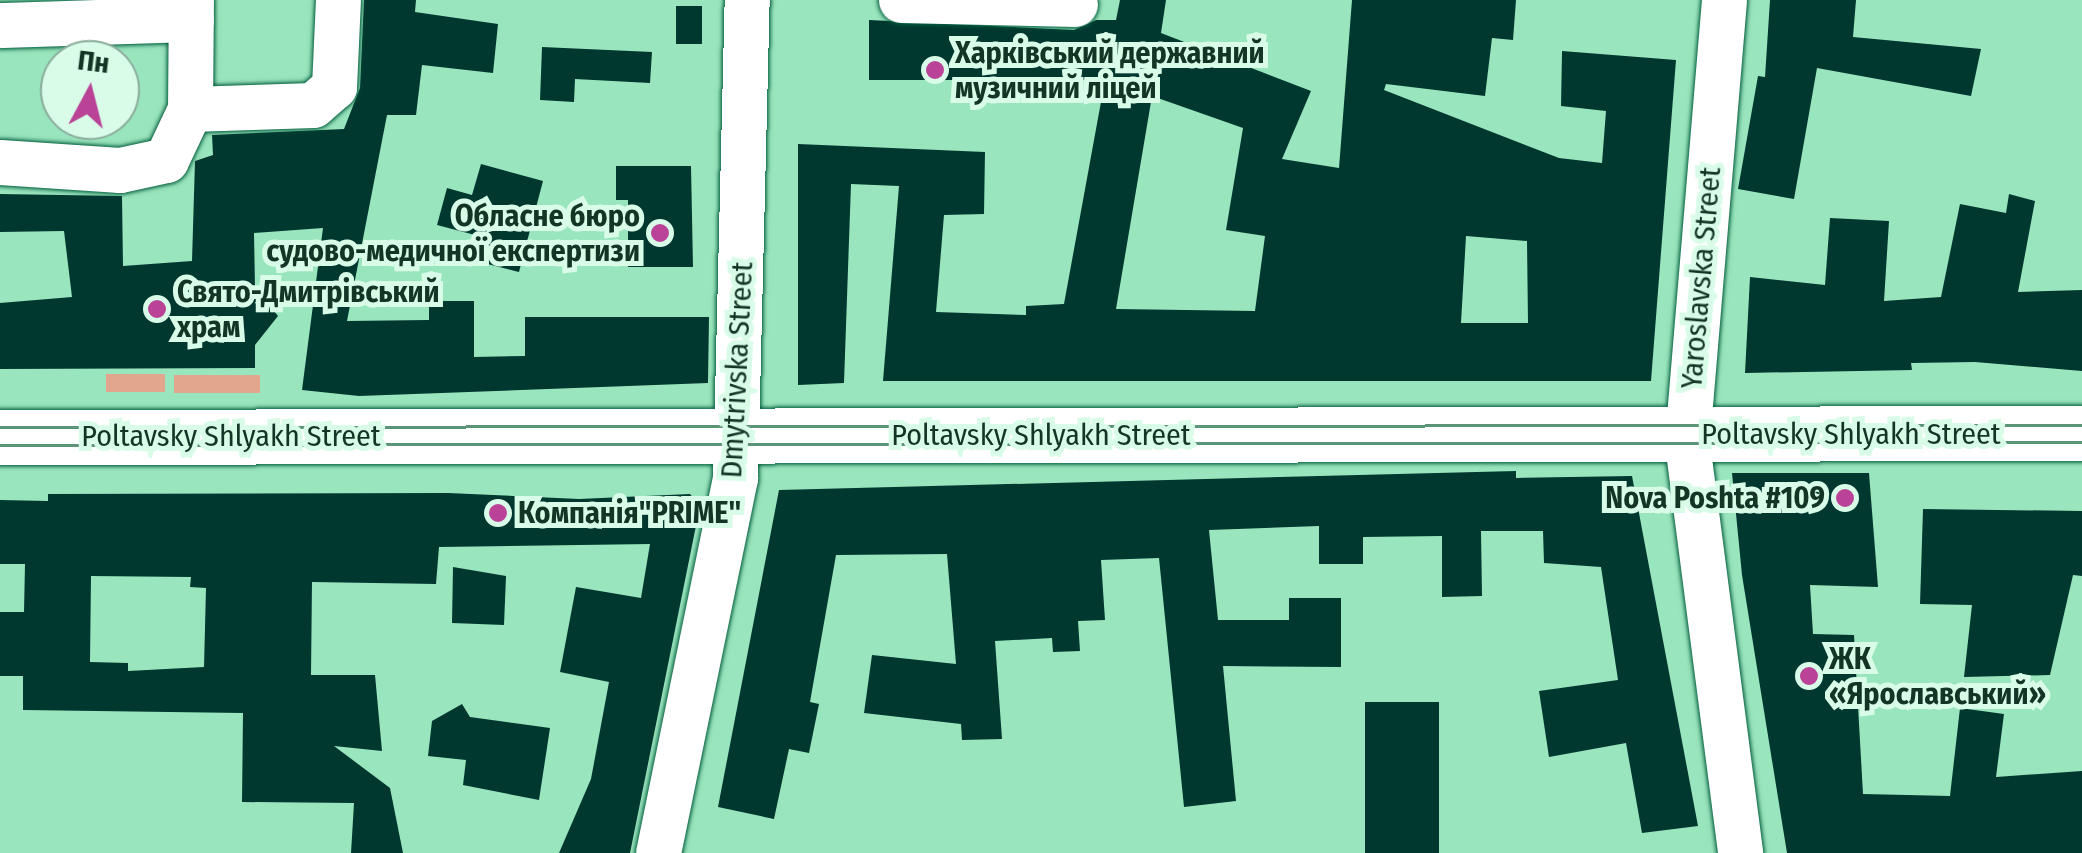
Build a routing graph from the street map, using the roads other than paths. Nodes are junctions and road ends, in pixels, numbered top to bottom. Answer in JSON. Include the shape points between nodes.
{"nodes":[{"id":1,"x":338,"y":0,"type":"edge"},
{"id":2,"x":747,"y":0,"type":"edge"},
{"id":3,"x":901,"y":0,"type":"edge"},
{"id":4,"x":1724,"y":0,"type":"edge"},
{"id":5,"x":1074,"y":4,"type":"dead end"},
{"id":6,"x":191,"y":10,"type":"edge"},
{"id":7,"x":0,"y":24,"type":"edge"},
{"id":8,"x":190,"y":109,"type":"junction"},
{"id":9,"x":0,"y":162,"type":"edge"},
{"id":10,"x":2082,"y":433,"type":"edge"},
{"id":11,"x":1688,"y":434,"type":"junction"},
{"id":12,"x":739,"y":435,"type":"junction"},
{"id":13,"x":0,"y":437,"type":"edge"},
{"id":14,"x":658,"y":853,"type":"edge"},
{"id":15,"x":1740,"y":853,"type":"edge"}],
"edges":[{"from":1,"to":8,"type":"street","via":[[334,87],[312,105]]},
{"from":2,"to":12,"type":"street","name":"Dmytrivska Street"},
{"from":3,"to":5,"type":"street"},
{"from":4,"to":11,"type":"street","name":"Yaroslavska Street"},
{"from":6,"to":7,"type":"street"},
{"from":6,"to":8,"type":"street"},
{"from":8,"to":9,"type":"street","via":[[166,160],[120,170]]},
{"from":10,"to":11,"type":"main road","name":"Poltavsky Shlyakh Street"},
{"from":11,"to":12,"type":"main road","name":"Poltavsky Shlyakh Street"},
{"from":11,"to":15,"type":"street","name":"Yaroslavska Street"},
{"from":12,"to":13,"type":"main road","name":"Poltavsky Shlyakh Street"},
{"from":12,"to":14,"type":"street","name":"Dmytrivska Street"}]}
